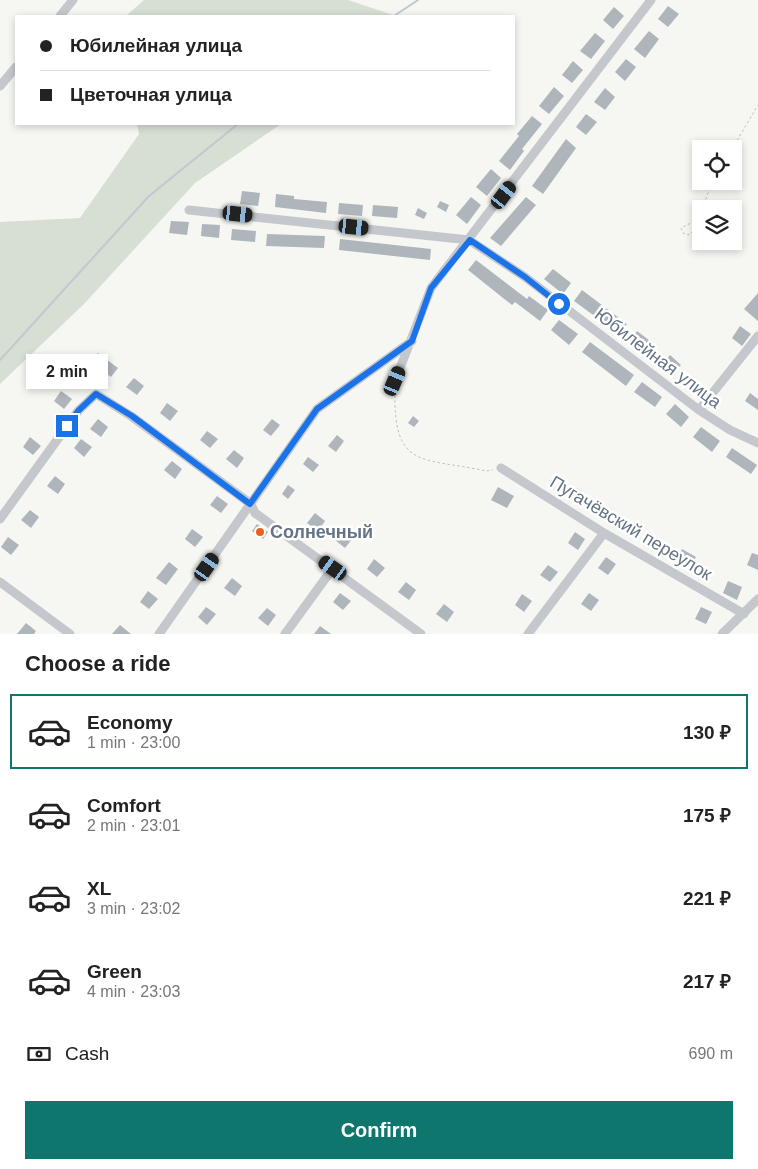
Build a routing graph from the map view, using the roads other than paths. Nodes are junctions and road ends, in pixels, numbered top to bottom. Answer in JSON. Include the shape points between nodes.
{"nodes":[{"id":1,"x":73,"y":0,"type":"edge"},
{"id":2,"x":651,"y":0,"type":"edge"},
{"id":3,"x":61,"y":15,"type":"edge"},
{"id":4,"x":15,"y":68,"type":"edge"},
{"id":5,"x":0,"y":86,"type":"edge"},
{"id":6,"x":189,"y":210,"type":"dead end"},
{"id":7,"x":470,"y":240,"type":"junction"},
{"id":8,"x":758,"y":336,"type":"edge"},
{"id":9,"x":412,"y":341,"type":"junction"},
{"id":10,"x":395,"y":381,"type":"road end"},
{"id":11,"x":699,"y":410,"type":"junction"},
{"id":12,"x":758,"y":443,"type":"edge"},
{"id":13,"x":501,"y":468,"type":"road end"},
{"id":14,"x":250,"y":504,"type":"junction"},
{"id":15,"x":0,"y":519,"type":"edge"},
{"id":16,"x":604,"y":533,"type":"junction"},
{"id":17,"x":333,"y":568,"type":"junction"},
{"id":18,"x":0,"y":582,"type":"edge"},
{"id":19,"x":758,"y":599,"type":"edge"},
{"id":20,"x":744,"y":614,"type":"junction"},
{"id":21,"x":70,"y":634,"type":"edge"},
{"id":22,"x":159,"y":634,"type":"edge"},
{"id":23,"x":285,"y":634,"type":"edge"},
{"id":24,"x":421,"y":634,"type":"edge"},
{"id":25,"x":528,"y":634,"type":"edge"},
{"id":26,"x":722,"y":634,"type":"edge"}],
"edges":[{"from":1,"to":3,"type":"street"},
{"from":2,"to":7,"type":"street"},
{"from":4,"to":5,"type":"street"},
{"from":6,"to":7,"type":"street","name":"Юбилейная улица"},
{"from":7,"to":9,"type":"street","via":[[431,288]]},
{"from":7,"to":11,"type":"street","name":"Юбилейная улица","via":[[525,277]]},
{"from":8,"to":11,"type":"street"},
{"from":9,"to":10,"type":"street"},
{"from":9,"to":14,"type":"street","via":[[317,409]]},
{"from":11,"to":12,"type":"street","name":"Юбилейная улица"},
{"from":13,"to":16,"type":"street","name":"Пугачёвский переулок"},
{"from":14,"to":15,"type":"street","via":[[132,416],[96,394],[78,411]]},
{"from":14,"to":17,"type":"street","via":[[255,513]]},
{"from":14,"to":22,"type":"street"},
{"from":16,"to":20,"type":"street","name":"Пугачёвский переулок"},
{"from":16,"to":25,"type":"street"},
{"from":17,"to":23,"type":"street"},
{"from":17,"to":24,"type":"street"},
{"from":18,"to":21,"type":"street"},
{"from":19,"to":20,"type":"street"},
{"from":20,"to":26,"type":"street"}]}
